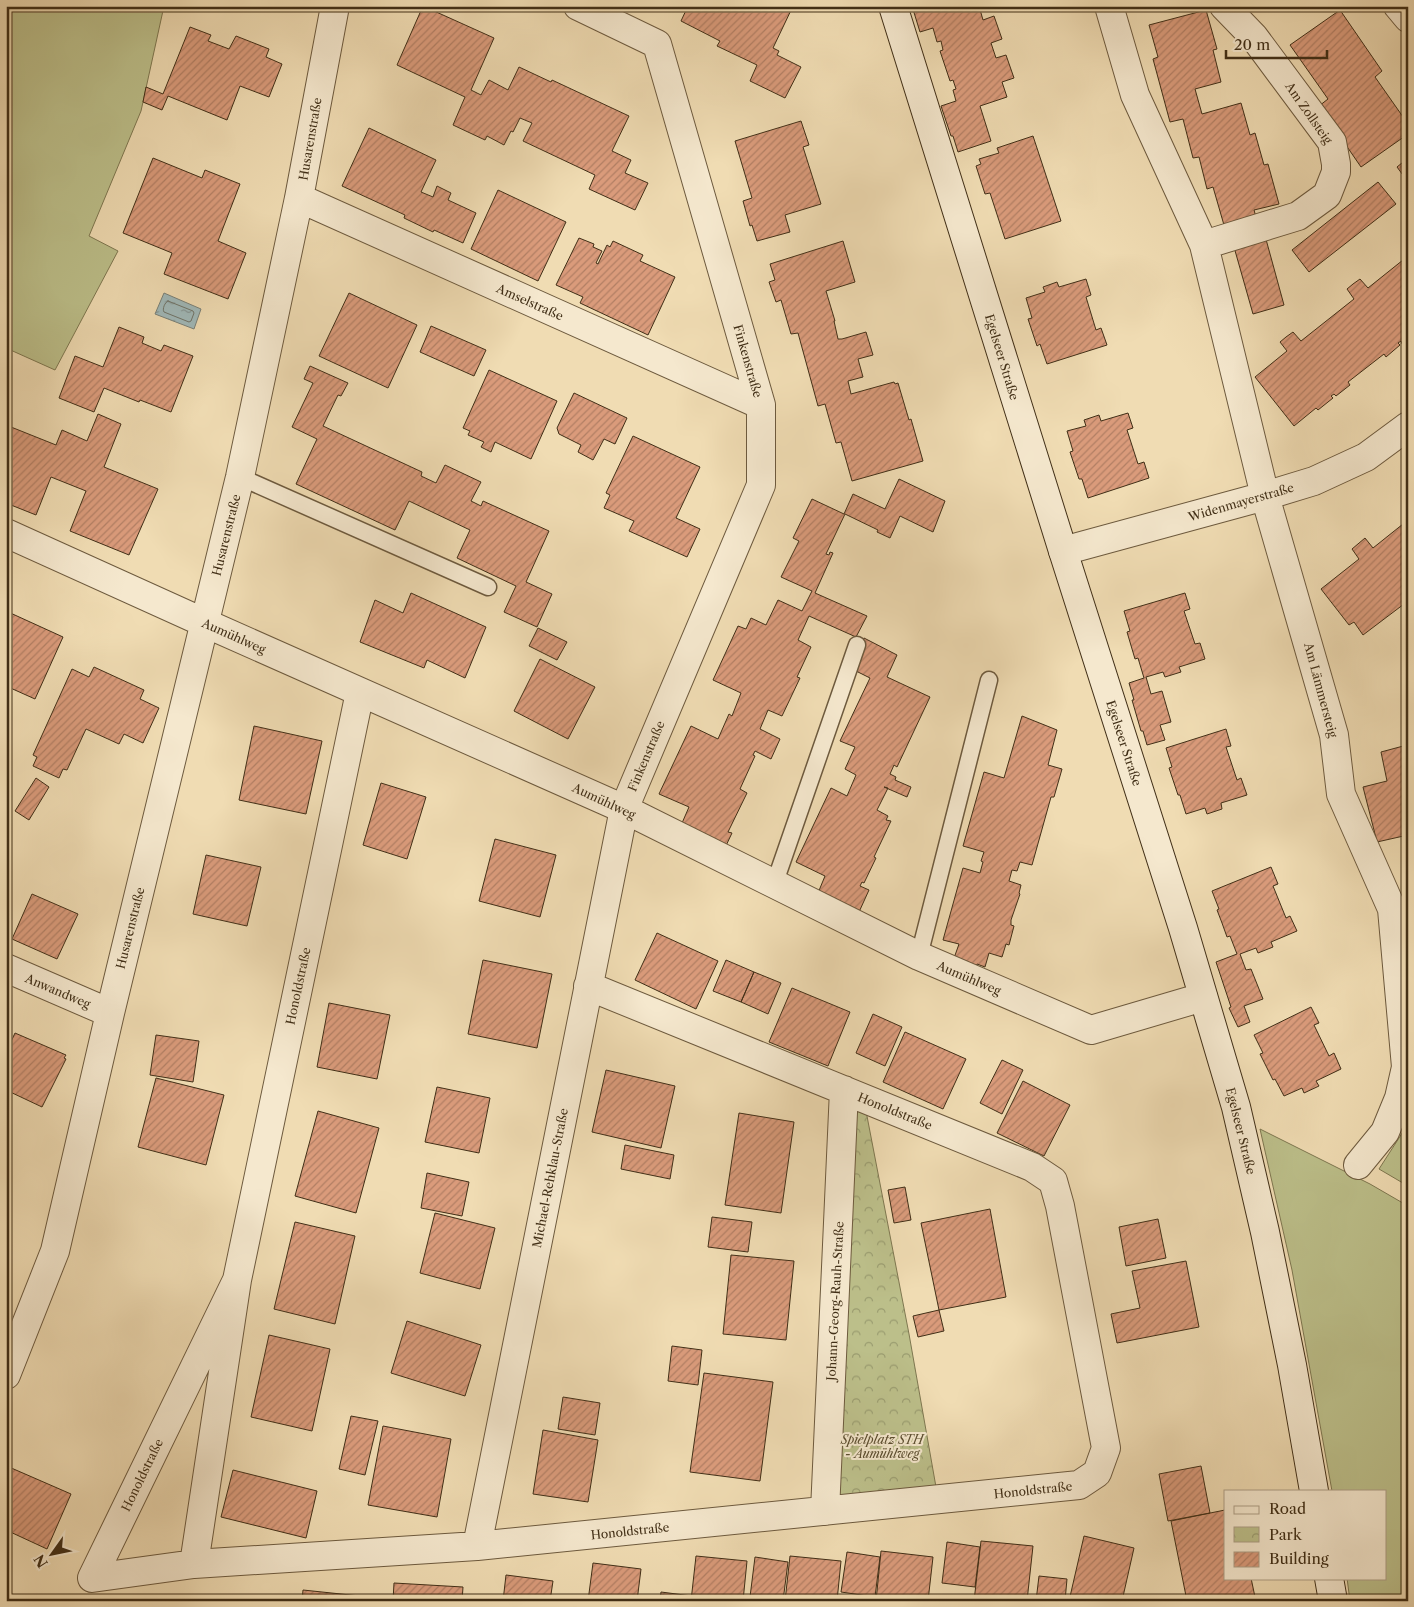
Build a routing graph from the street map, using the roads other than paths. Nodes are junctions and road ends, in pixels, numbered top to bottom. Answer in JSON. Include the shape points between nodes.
{"nodes":[{"id":1,"x":335,"y":6,"type":"edge"},
{"id":2,"x":578,"y":6,"type":"edge"},
{"id":3,"x":893,"y":6,"type":"edge"},
{"id":4,"x":1109,"y":6,"type":"edge"},
{"id":5,"x":1224,"y":6,"type":"edge"},
{"id":6,"x":1398,"y":6,"type":"edge"},
{"id":7,"x":1408,"y":18,"type":"edge"},
{"id":8,"x":299,"y":198,"type":"junction"},
{"id":9,"x":1204,"y":245,"type":"junction"},
{"id":10,"x":761,"y":405,"type":"junction"},
{"id":11,"x":1408,"y":426,"type":"edge"},
{"id":12,"x":240,"y":477,"type":"junction"},
{"id":13,"x":1265,"y":496,"type":"junction"},
{"id":14,"x":6,"y":533,"type":"edge"},
{"id":15,"x":1062,"y":551,"type":"junction"},
{"id":16,"x":488,"y":587,"type":"dead end"},
{"id":17,"x":205,"y":623,"type":"junction"},
{"id":18,"x":857,"y":645,"type":"dead end"},
{"id":19,"x":989,"y":680,"type":"dead end"},
{"id":20,"x":360,"y":692,"type":"junction"},
{"id":21,"x":624,"y":809,"type":"junction"},
{"id":22,"x":774,"y":885,"type":"junction"},
{"id":23,"x":1400,"y":905,"type":"edge"},
{"id":24,"x":919,"y":956,"type":"junction"},
{"id":25,"x":6,"y":968,"type":"edge"},
{"id":26,"x":588,"y":986,"type":"junction"},
{"id":27,"x":1204,"y":997,"type":"junction"},
{"id":28,"x":110,"y":1013,"type":"junction"},
{"id":29,"x":844,"y":1090,"type":"junction"},
{"id":30,"x":1358,"y":1165,"type":"dead end"},
{"id":31,"x":237,"y":1280,"type":"junction"},
{"id":32,"x":6,"y":1376,"type":"edge"},
{"id":33,"x":1314,"y":1490,"type":"edge"},
{"id":34,"x":825,"y":1511,"type":"junction"},
{"id":35,"x":477,"y":1546,"type":"junction"},
{"id":36,"x":194,"y":1564,"type":"junction"},
{"id":37,"x":1329,"y":1580,"type":"edge"},
{"id":38,"x":1333,"y":1601,"type":"edge"}],
"edges":[{"from":1,"to":8,"type":"street","name":"Husarenstraße"},
{"from":2,"to":10,"type":"street","name":"Finkenstraße","via":[[658,44]]},
{"from":3,"to":15,"type":"street","name":"Egelseer Straße"},
{"from":4,"to":9,"type":"street","via":[[1136,95]]},
{"from":5,"to":9,"type":"street","name":"Am Zollsteig","via":[[1254,37],[1332,142],[1336,172],[1327,195],[1298,216]]},
{"from":6,"to":7,"type":"street"},
{"from":8,"to":10,"type":"street","name":"Amselstraße"},
{"from":8,"to":12,"type":"street","name":"Husarenstraße"},
{"from":9,"to":13,"type":"street"},
{"from":10,"to":21,"type":"street","name":"Finkenstraße","via":[[762,485]]},
{"from":11,"to":13,"type":"street","name":"Widenmayerstraße","via":[[1366,457],[1314,481]]},
{"from":12,"to":16,"type":"lane","name":"Husarenstraße"},
{"from":12,"to":17,"type":"street","name":"Husarenstraße"},
{"from":13,"to":15,"type":"street","name":"Widenmayerstraße"},
{"from":13,"to":23,"type":"street","name":"Am Lämmersteig","via":[[1334,734],[1341,794]]},
{"from":14,"to":17,"type":"street","name":"Aumühlweg"},
{"from":15,"to":27,"type":"street","name":"Egelseer Straße"},
{"from":17,"to":20,"type":"street","name":"Aumühlweg"},
{"from":17,"to":28,"type":"street","name":"Husarenstraße"},
{"from":18,"to":22,"type":"lane"},
{"from":19,"to":24,"type":"lane"},
{"from":20,"to":21,"type":"street","name":"Aumühlweg"},
{"from":20,"to":31,"type":"street","name":"Honoldstraße"},
{"from":21,"to":22,"type":"street","name":"Aumühlweg"},
{"from":21,"to":26,"type":"street","name":"Michael-Rehklau-Straße"},
{"from":22,"to":24,"type":"street","name":"Aumühlweg"},
{"from":23,"to":30,"type":"street","name":"Am Lämmersteig","via":[[1406,1067],[1399,1098],[1385,1132]]},
{"from":24,"to":27,"type":"street","name":"Aumühlweg","via":[[1090,1030]]},
{"from":25,"to":28,"type":"street","name":"Anwandweg"},
{"from":26,"to":29,"type":"street","name":"Honoldstraße"},
{"from":26,"to":35,"type":"street","name":"Michael-Rehklau-Straße"},
{"from":27,"to":33,"type":"street","name":"Egelseer Straße","via":[[1236,1107],[1265,1232]]},
{"from":28,"to":32,"type":"street","name":"Husarenstraße","via":[[55,1250]]},
{"from":29,"to":34,"type":"street","name":"Johann-Georg-Rauh-Straße"},
{"from":29,"to":34,"type":"street","name":"Honoldstraße","via":[[1032,1167],[1054,1181],[1106,1448],[1097,1473],[1079,1485]]},
{"from":31,"to":36,"type":"street","name":"Honoldstraße"},
{"from":31,"to":36,"type":"street","name":"Honoldstraße","via":[[92,1578]]},
{"from":34,"to":35,"type":"street","name":"Honoldstraße"},
{"from":35,"to":36,"type":"street","name":"Honoldstraße"},
{"from":37,"to":38,"type":"street"}]}
